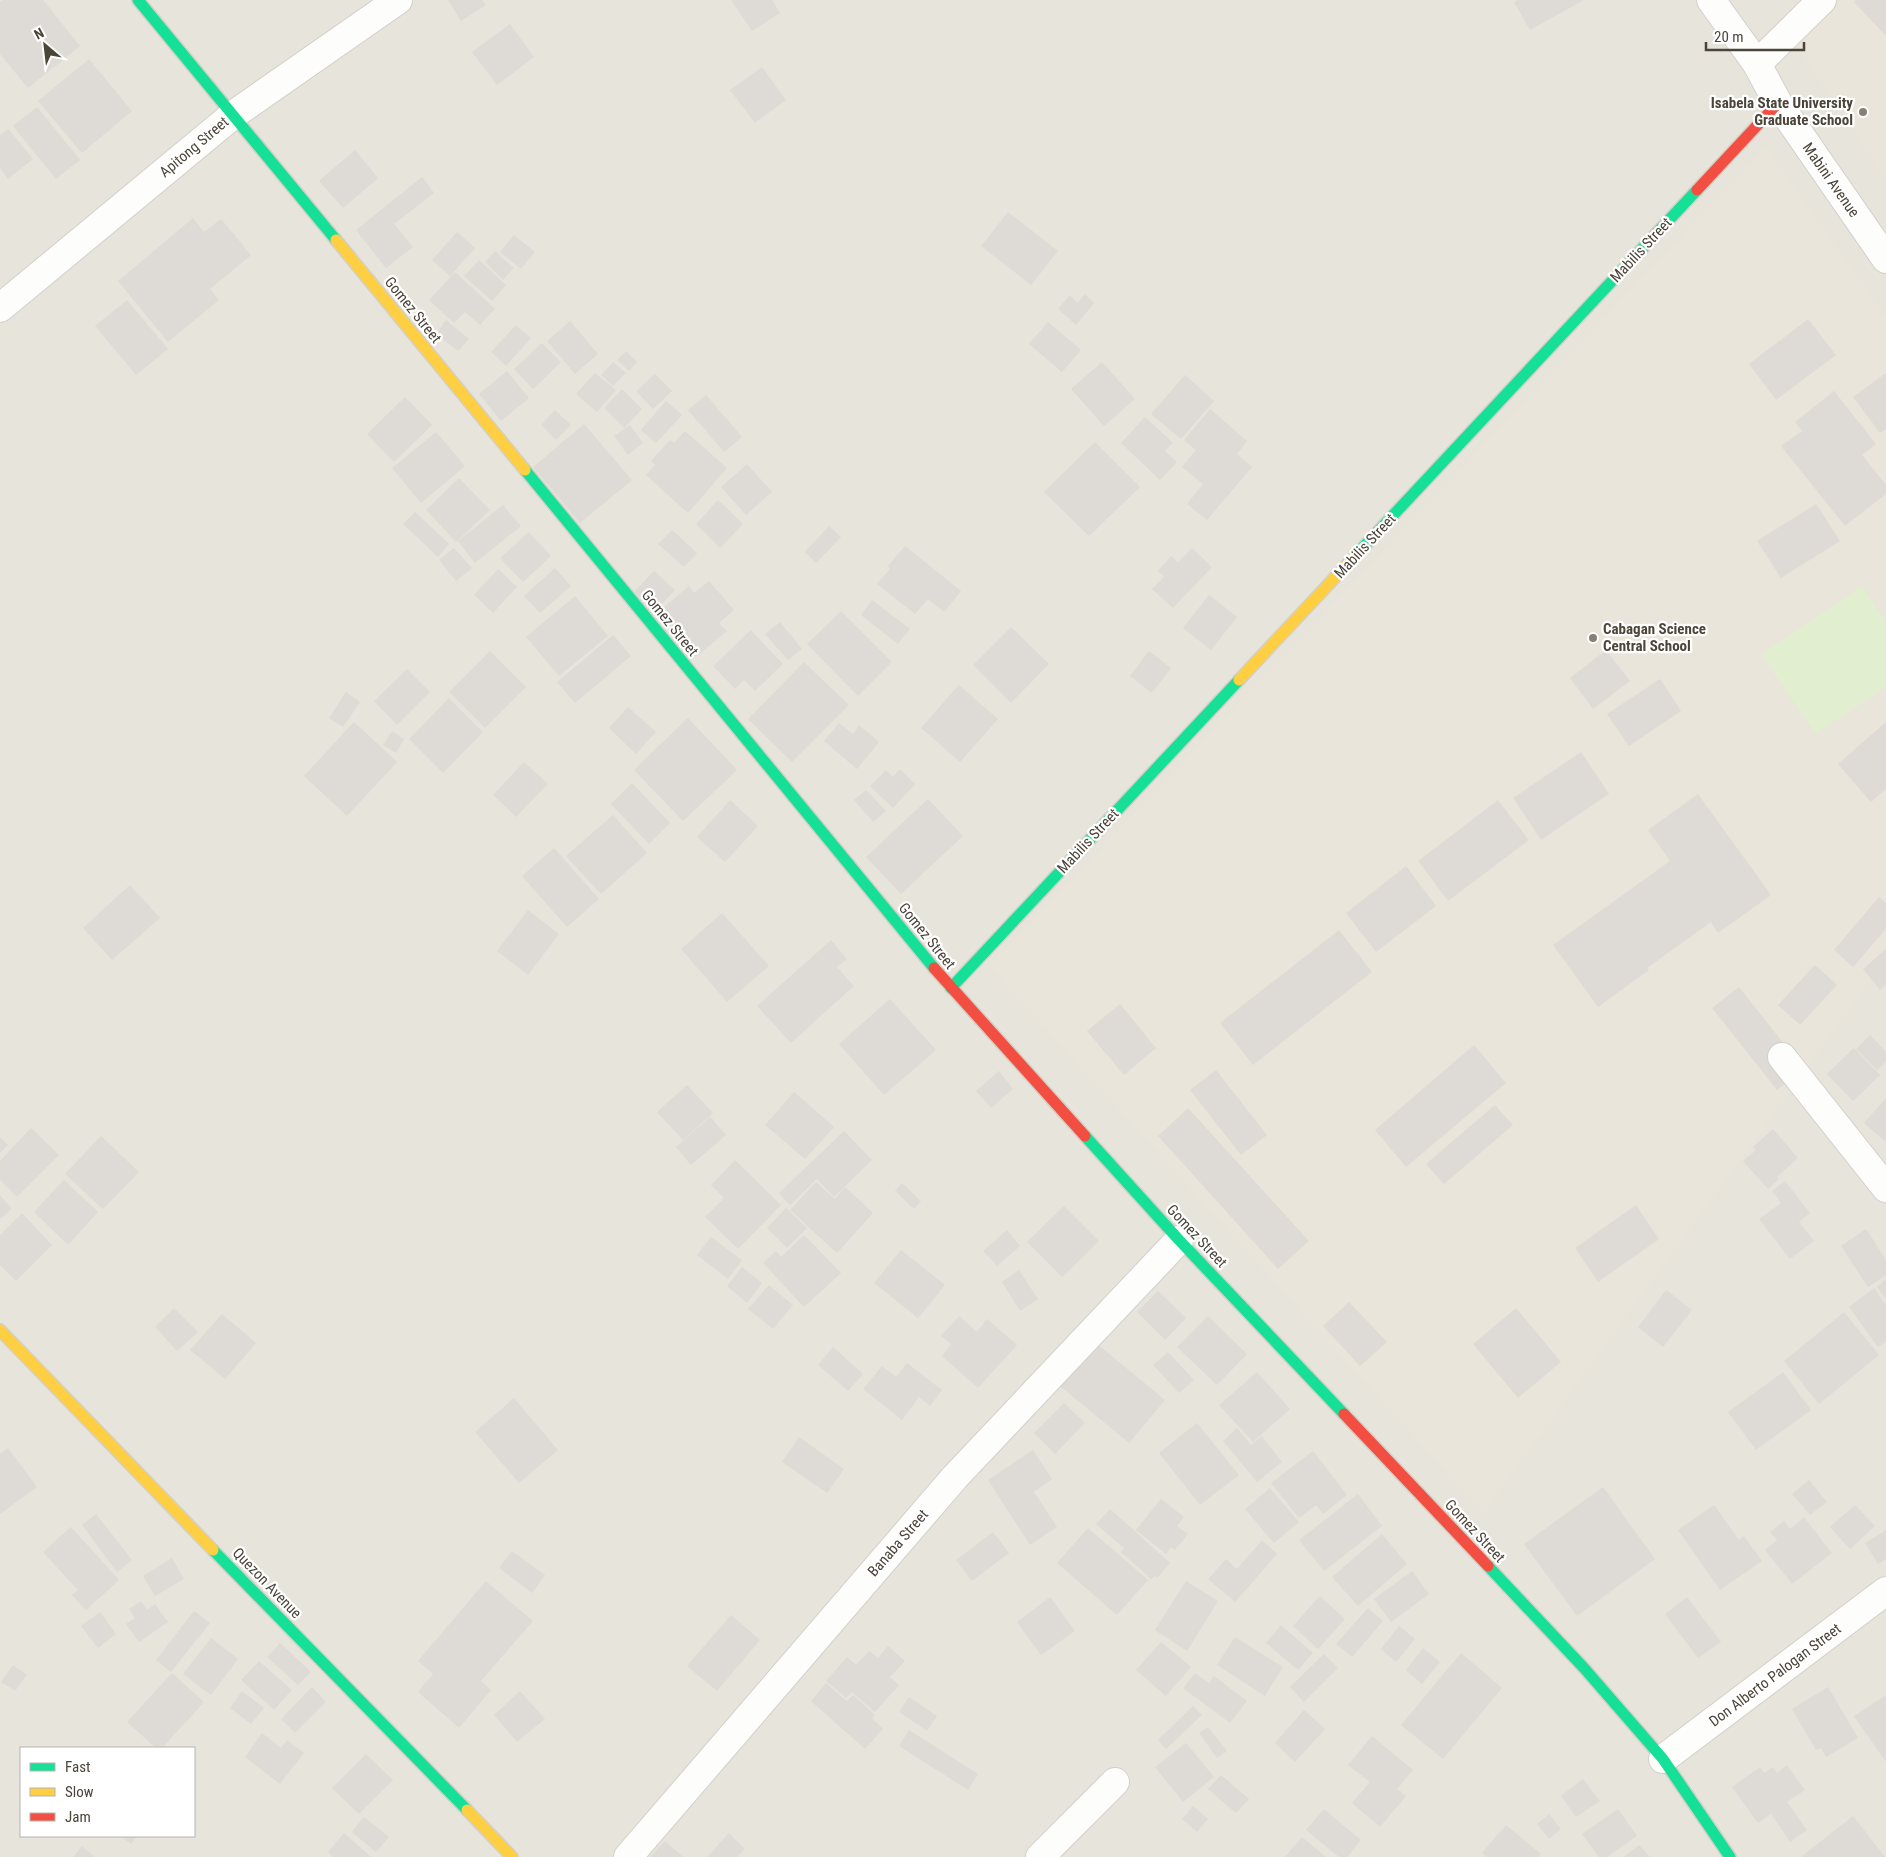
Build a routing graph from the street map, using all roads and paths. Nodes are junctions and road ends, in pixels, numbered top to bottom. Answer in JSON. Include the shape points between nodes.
{"nodes":[{"id":1,"x":138,"y":0,"type":"edge"},
{"id":2,"x":398,"y":0,"type":"edge"},
{"id":3,"x":1711,"y":0,"type":"edge"},
{"id":4,"x":1822,"y":0,"type":"edge"},
{"id":5,"x":1757,"y":64,"type":"junction"},
{"id":6,"x":1778,"y":103,"type":"junction"},
{"id":7,"x":233,"y":115,"type":"junction"},
{"id":8,"x":1886,"y":259,"type":"edge"},
{"id":9,"x":0,"y":308,"type":"edge"},
{"id":10,"x":951,"y":988,"type":"junction"},
{"id":11,"x":1782,"y":1057,"type":"dead end"},
{"id":12,"x":1886,"y":1188,"type":"edge"},
{"id":13,"x":1179,"y":1240,"type":"junction"},
{"id":14,"x":0,"y":1330,"type":"edge"},
{"id":15,"x":1886,"y":1591,"type":"edge"},
{"id":16,"x":1664,"y":1759,"type":"junction"},
{"id":17,"x":1115,"y":1782,"type":"dead end"},
{"id":18,"x":512,"y":1857,"type":"edge"},
{"id":19,"x":628,"y":1857,"type":"edge"},
{"id":20,"x":1040,"y":1857,"type":"edge"},
{"id":21,"x":1730,"y":1857,"type":"edge"}],
"edges":[{"from":1,"to":7,"type":"street","name":"Gomez Street"},
{"from":2,"to":7,"type":"street","name":"Apitong Street"},
{"from":3,"to":5,"type":"street","name":"Mabini Avenue"},
{"from":4,"to":5,"type":"street"},
{"from":5,"to":6,"type":"street","name":"Mabini Avenue"},
{"from":6,"to":8,"type":"street","name":"Mabini Avenue"},
{"from":6,"to":10,"type":"street","name":"Mabilis Street"},
{"from":7,"to":9,"type":"street","name":"Apitong Street"},
{"from":7,"to":10,"type":"street","name":"Gomez Street"},
{"from":10,"to":13,"type":"street","name":"Gomez Street"},
{"from":11,"to":12,"type":"street"},
{"from":13,"to":16,"type":"street","name":"Gomez Street","via":[[1584,1668]]},
{"from":13,"to":19,"type":"street","name":"Banaba Street","via":[[955,1477]]},
{"from":14,"to":18,"type":"street","name":"Quezon Avenue"},
{"from":15,"to":16,"type":"street","name":"Don Alberto Palogan Street"},
{"from":16,"to":21,"type":"street","name":"Gomez Street"},
{"from":17,"to":20,"type":"street"}]}
